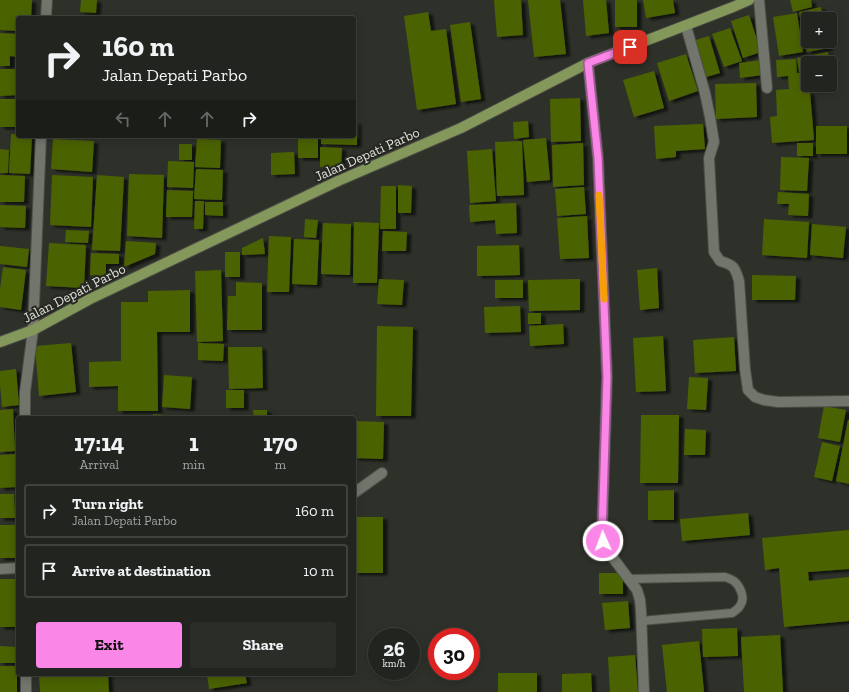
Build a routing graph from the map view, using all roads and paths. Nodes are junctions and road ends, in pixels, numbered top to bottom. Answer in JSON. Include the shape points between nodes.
{"nodes":[{"id":1,"x":47,"y":0,"type":"edge"},
{"id":2,"x":749,"y":0,"type":"edge"},
{"id":3,"x":759,"y":0,"type":"edge"},
{"id":4,"x":732,"y":4,"type":"edge"},
{"id":5,"x":46,"y":16,"type":"edge"},
{"id":6,"x":686,"y":26,"type":"junction"},
{"id":7,"x":588,"y":63,"type":"junction"},
{"id":8,"x":767,"y":88,"type":"dead end"},
{"id":9,"x":41,"y":138,"type":"edge"},
{"id":10,"x":33,"y":330,"type":"junction"},
{"id":11,"x":0,"y":342,"type":"edge"},
{"id":12,"x":849,"y":401,"type":"edge"},
{"id":13,"x":25,"y":416,"type":"edge"},
{"id":14,"x":382,"y":473,"type":"dead end"},
{"id":15,"x":356,"y":492,"type":"edge"},
{"id":16,"x":16,"y":568,"type":"edge"},
{"id":17,"x":0,"y":569,"type":"edge"},
{"id":18,"x":629,"y":580,"type":"junction"},
{"id":19,"x":641,"y":621,"type":"junction"},
{"id":20,"x":26,"y":676,"type":"edge"},
{"id":21,"x":26,"y":692,"type":"edge"},
{"id":22,"x":644,"y":692,"type":"edge"}],
"edges":[{"from":1,"to":5,"type":"street"},
{"from":2,"to":4,"type":"main road","name":"Jalan Depati Parbo"},
{"from":3,"to":8,"type":"street"},
{"from":4,"to":6,"type":"main road","name":"Jalan Depati Parbo"},
{"from":6,"to":7,"type":"main road","name":"Jalan Depati Parbo"},
{"from":6,"to":12,"type":"street","via":[[705,93],[714,142],[709,158],[714,252],[720,260],[730,264],[736,271],[739,281],[748,390],[755,397],[778,402]]},
{"from":7,"to":10,"type":"main road","name":"Jalan Depati Parbo","via":[[461,128],[338,181],[90,299]]},
{"from":7,"to":18,"type":"street","via":[[598,158],[607,377],[602,533],[607,550]]},
{"from":9,"to":10,"type":"street"},
{"from":10,"to":11,"type":"main road","name":"Jalan Depati Parbo"},
{"from":10,"to":13,"type":"street"},
{"from":14,"to":15,"type":"street"},
{"from":16,"to":17,"type":"street"},
{"from":18,"to":19,"type":"street","via":[[637,590],[640,600]]},
{"from":18,"to":19,"type":"lane","via":[[725,577],[733,580],[742,595],[742,604],[732,613]]},
{"from":19,"to":22,"type":"street"},
{"from":20,"to":21,"type":"street"}]}
